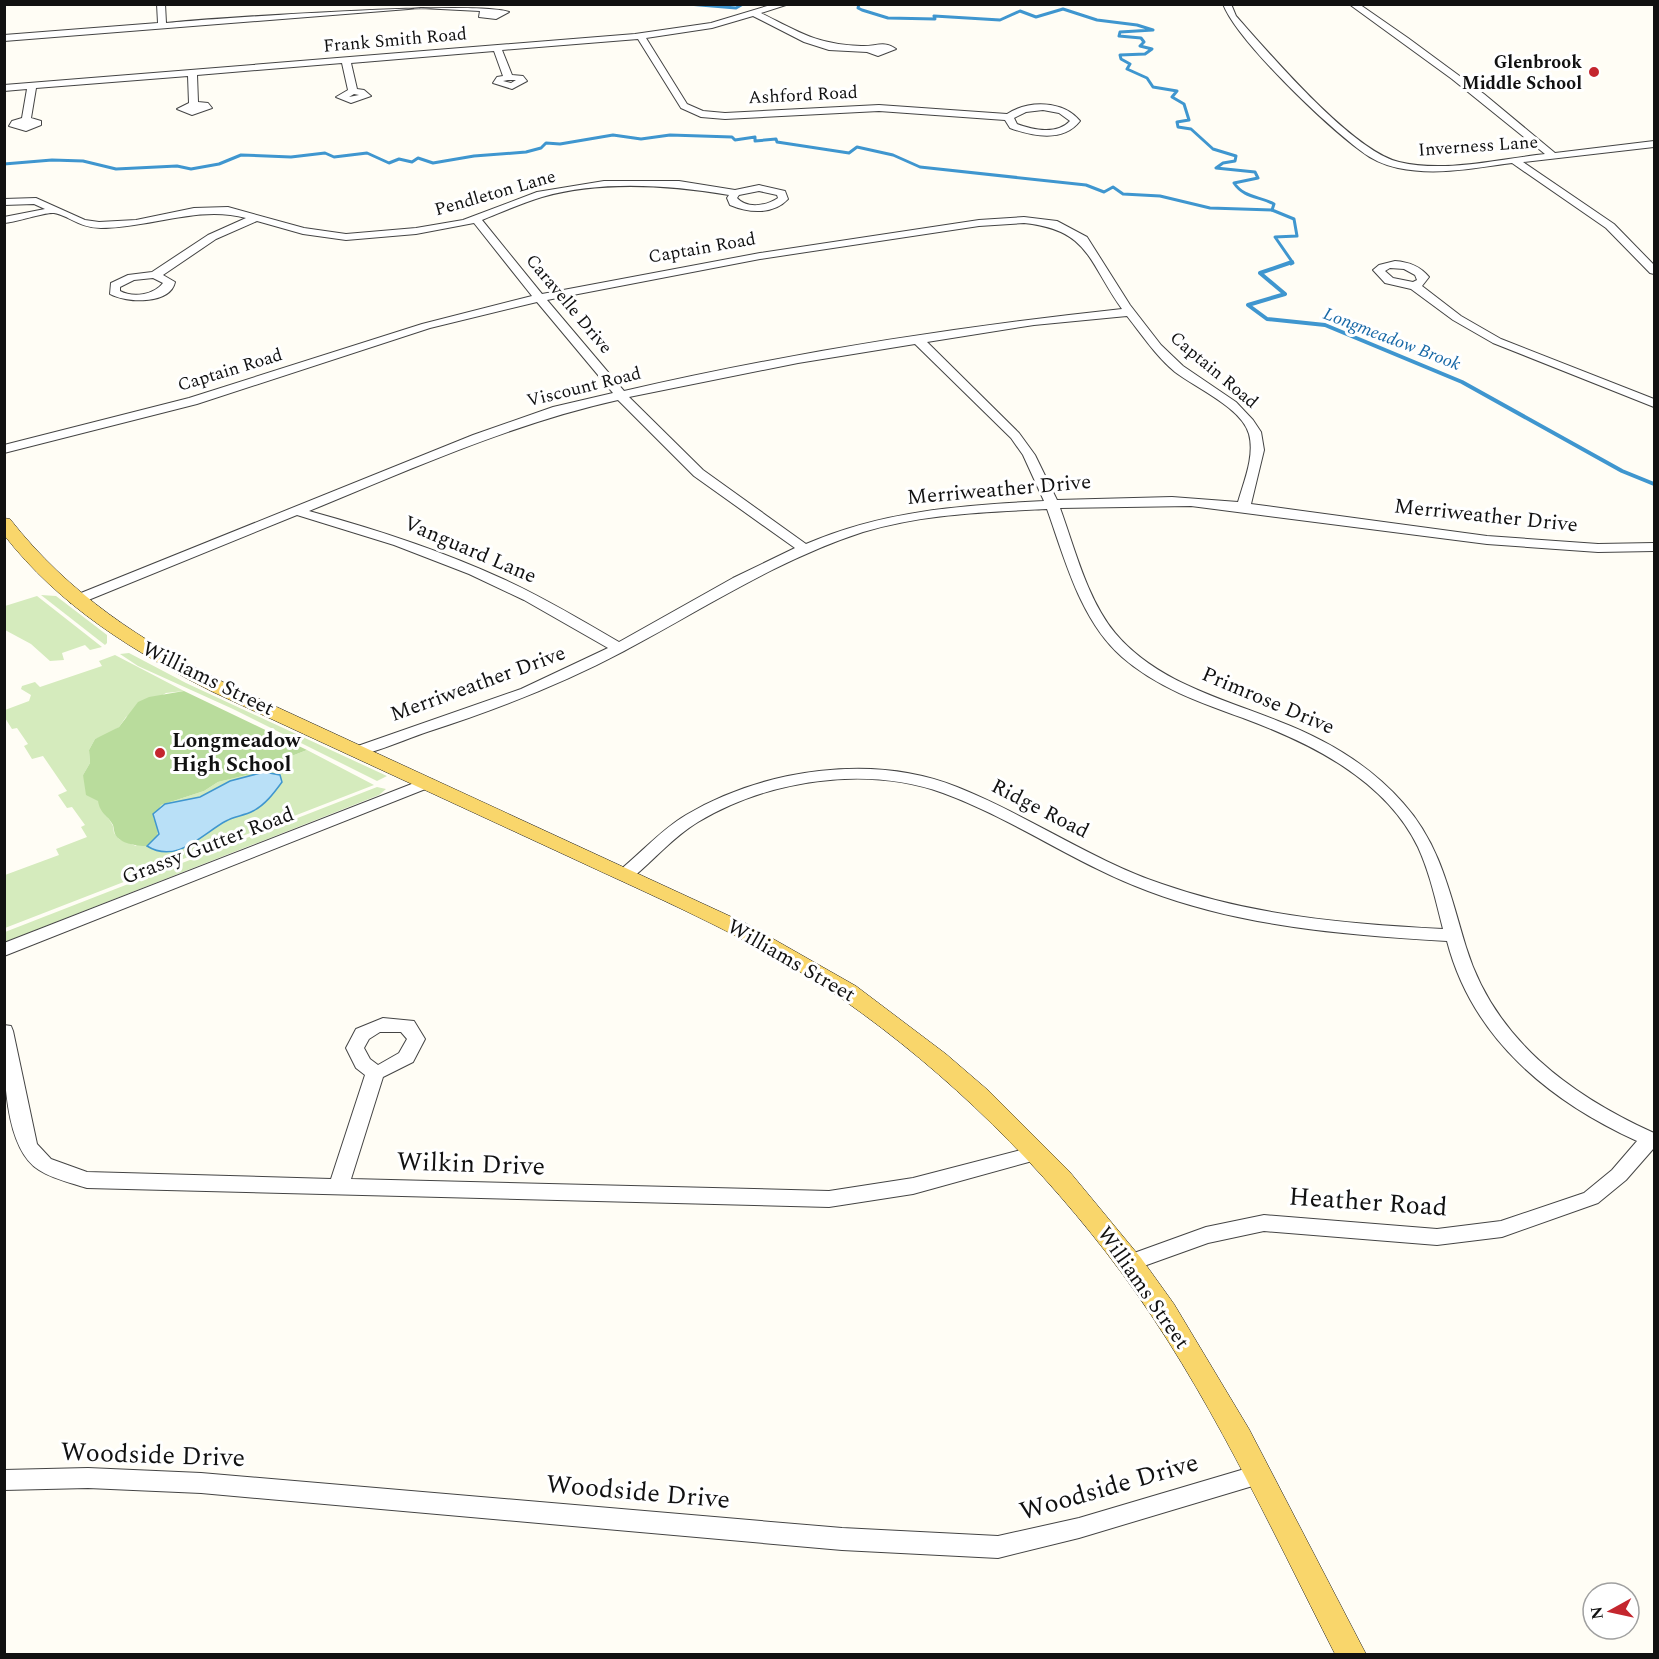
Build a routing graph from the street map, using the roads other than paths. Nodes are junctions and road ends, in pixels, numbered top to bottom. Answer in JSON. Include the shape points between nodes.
{"nodes":[{"id":1,"x":161,"y":4,"type":"edge"},
{"id":2,"x":785,"y":4,"type":"edge"},
{"id":3,"x":1227,"y":4,"type":"edge"},
{"id":4,"x":1353,"y":4,"type":"edge"},
{"id":5,"x":392,"y":6,"type":"edge"},
{"id":6,"x":484,"y":11,"type":"dead end"},
{"id":7,"x":756,"y":14,"type":"junction"},
{"id":8,"x":162,"y":26,"type":"junction"},
{"id":9,"x":640,"y":36,"type":"junction"},
{"id":10,"x":4,"y":38,"type":"edge"},
{"id":11,"x":497,"y":48,"type":"junction"},
{"id":12,"x":868,"y":49,"type":"dead end"},
{"id":13,"x":346,"y":60,"type":"junction"},
{"id":14,"x":192,"y":73,"type":"junction"},
{"id":15,"x":508,"y":77,"type":"dead end"},
{"id":16,"x":32,"y":86,"type":"junction"},
{"id":17,"x":4,"y":88,"type":"edge"},
{"id":18,"x":352,"y":91,"type":"dead end"},
{"id":19,"x":194,"y":104,"type":"dead end"},
{"id":20,"x":1009,"y":117,"type":"junction"},
{"id":21,"x":26,"y":120,"type":"dead end"},
{"id":22,"x":1654,"y":144,"type":"edge"},
{"id":23,"x":1553,"y":156,"type":"junction"},
{"id":24,"x":1515,"y":161,"type":"junction"},
{"id":25,"x":735,"y":193,"type":"dead end"},
{"id":26,"x":4,"y":202,"type":"edge"},
{"id":27,"x":54,"y":210,"type":"junction"},
{"id":28,"x":258,"y":217,"type":"junction"},
{"id":29,"x":476,"y":219,"type":"junction"},
{"id":30,"x":4,"y":220,"type":"edge"},
{"id":31,"x":1654,"y":271,"type":"edge"},
{"id":32,"x":155,"y":275,"type":"dead end"},
{"id":33,"x":1415,"y":286,"type":"dead end"},
{"id":34,"x":540,"y":297,"type":"junction"},
{"id":35,"x":1129,"y":312,"type":"junction"},
{"id":36,"x":918,"y":340,"type":"junction"},
{"id":37,"x":621,"y":395,"type":"junction"},
{"id":38,"x":1654,"y":403,"type":"edge"},
{"id":39,"x":4,"y":450,"type":"edge"},
{"id":40,"x":1052,"y":505,"type":"junction"},
{"id":41,"x":1244,"y":506,"type":"junction"},
{"id":42,"x":296,"y":511,"type":"junction"},
{"id":43,"x":4,"y":523,"type":"edge"},
{"id":44,"x":1654,"y":547,"type":"edge"},
{"id":45,"x":803,"y":548,"type":"junction"},
{"id":46,"x":76,"y":600,"type":"junction"},
{"id":47,"x":619,"y":648,"type":"junction"},
{"id":48,"x":358,"y":751,"type":"junction"},
{"id":49,"x":427,"y":783,"type":"junction"},
{"id":50,"x":626,"y":874,"type":"junction"},
{"id":51,"x":1454,"y":936,"type":"junction"},
{"id":52,"x":4,"y":950,"type":"edge"},
{"id":53,"x":4,"y":1031,"type":"edge"},
{"id":54,"x":375,"y":1074,"type":"dead end"},
{"id":55,"x":1652,"y":1140,"type":"edge"},
{"id":56,"x":1036,"y":1153,"type":"junction"},
{"id":57,"x":338,"y":1188,"type":"junction"},
{"id":58,"x":1130,"y":1263,"type":"junction"},
{"id":59,"x":1258,"y":1475,"type":"junction"},
{"id":60,"x":4,"y":1480,"type":"edge"},
{"id":61,"x":1351,"y":1654,"type":"edge"}],
"edges":[{"from":1,"to":8,"type":"street"},
{"from":2,"to":7,"type":"street","name":"Frank Smith Road"},
{"from":3,"to":24,"type":"street","name":"Inverness Lane","via":[[1232,17],[1290,82],[1375,157],[1425,169]]},
{"from":4,"to":23,"type":"street","via":[[1473,87]]},
{"from":5,"to":6,"type":"street","via":[[442,5]]},
{"from":5,"to":8,"type":"street"},
{"from":7,"to":9,"type":"street","name":"Frank Smith Road"},
{"from":7,"to":12,"type":"street","via":[[814,43]]},
{"from":8,"to":10,"type":"street"},
{"from":9,"to":11,"type":"street","name":"Frank Smith Road"},
{"from":9,"to":20,"type":"street","name":"Ashford Road","via":[[684,106],[701,114],[870,108]]},
{"from":11,"to":13,"type":"street","name":"Frank Smith Road"},
{"from":11,"to":15,"type":"street"},
{"from":13,"to":14,"type":"street","name":"Frank Smith Road"},
{"from":13,"to":18,"type":"street"},
{"from":14,"to":16,"type":"street","name":"Frank Smith Road"},
{"from":14,"to":19,"type":"street"},
{"from":16,"to":17,"type":"street","name":"Frank Smith Road"},
{"from":16,"to":21,"type":"street"},
{"from":20,"to":20,"type":"street","name":"Ashford Road","via":[[1013,126],[1034,132],[1059,131],[1075,121],[1064,112],[1040,108]]},
{"from":22,"to":23,"type":"street","name":"Inverness Lane"},
{"from":23,"to":24,"type":"street","name":"Inverness Lane"},
{"from":24,"to":31,"type":"street","via":[[1605,222]]},
{"from":25,"to":29,"type":"street","name":"Pendleton Lane","via":[[670,183],[604,184],[542,194]]},
{"from":26,"to":27,"type":"street","name":"Pendleton Lane","via":[[31,200]]},
{"from":27,"to":28,"type":"street","name":"Pendleton Lane","via":[[99,225],[217,209]]},
{"from":27,"to":30,"type":"street"},
{"from":28,"to":29,"type":"street","name":"Pendleton Lane","via":[[303,231],[346,237],[416,231]]},
{"from":28,"to":32,"type":"street","via":[[212,237]]},
{"from":29,"to":34,"type":"street","name":"Caravelle Drive"},
{"from":33,"to":38,"type":"street","via":[[1456,318],[1497,340]]},
{"from":34,"to":35,"type":"street","name":"Captain Road","via":[[760,255],[1024,220],[1053,223],[1083,239]]},
{"from":34,"to":37,"type":"street","name":"Caravelle Drive"},
{"from":34,"to":39,"type":"street","name":"Captain Road","via":[[462,315],[193,400]]},
{"from":35,"to":36,"type":"street","name":"Viscount Road"},
{"from":35,"to":41,"type":"street","name":"Captain Road","via":[[1168,358],[1232,405],[1255,432],[1257,463]]},
{"from":36,"to":37,"type":"street","name":"Viscount Road"},
{"from":36,"to":40,"type":"street","name":"Primrose Drive","via":[[1021,443],[1037,467]]},
{"from":37,"to":42,"type":"street","name":"Viscount Road","via":[[515,423]]},
{"from":37,"to":45,"type":"street","name":"Caravelle Drive","via":[[692,466]]},
{"from":40,"to":41,"type":"street","name":"Merriweather Drive","via":[[1170,500]]},
{"from":40,"to":45,"type":"street","name":"Merriweather Drive","via":[[908,518],[840,534]]},
{"from":40,"to":51,"type":"street","name":"Primrose Drive","via":[[1089,603],[1115,643],[1188,692],[1314,742],[1374,783],[1399,808],[1427,848],[1441,880]]},
{"from":41,"to":44,"type":"street","name":"Merriweather Drive","via":[[1530,546]]},
{"from":42,"to":46,"type":"street","name":"Viscount Road"},
{"from":42,"to":47,"type":"street","name":"Vanguard Lane","via":[[387,538],[474,571]]},
{"from":43,"to":46,"type":"main road","name":"Williams Street","via":[[39,566]]},
{"from":45,"to":47,"type":"street","name":"Merriweather Drive","via":[[738,579]]},
{"from":46,"to":48,"type":"main road","name":"Williams Street","via":[[175,666]]},
{"from":47,"to":48,"type":"street","name":"Merriweather Drive","via":[[528,692]]},
{"from":48,"to":49,"type":"main road","name":"Williams Street"},
{"from":49,"to":50,"type":"main road","name":"Williams Street"},
{"from":49,"to":52,"type":"street","name":"Grassy Gutter Road"},
{"from":50,"to":51,"type":"street","name":"Ridge Road","via":[[689,821],[718,805],[782,784],[864,775],[918,781],[951,790],[1098,863],[1172,893],[1240,911],[1318,925]]},
{"from":50,"to":56,"type":"main road","name":"Williams Street","via":[[757,938],[848,993],[939,1061]]},
{"from":51,"to":55,"type":"street","name":"Primrose Drive","via":[[1472,989],[1508,1041],[1542,1073],[1583,1102]]},
{"from":53,"to":57,"type":"street","name":"Wilkin Drive","via":[[28,1147],[45,1164],[63,1173],[102,1181]]},
{"from":54,"to":57,"type":"street"},
{"from":55,"to":58,"type":"street","name":"Heather Road","via":[[1591,1198],[1502,1229],[1437,1237],[1263,1223],[1206,1234]]},
{"from":56,"to":57,"type":"street","name":"Wilkin Drive","via":[[912,1186],[829,1199]]},
{"from":56,"to":58,"type":"main road","name":"Williams Street","via":[[1088,1209]]},
{"from":58,"to":59,"type":"main road","name":"Williams Street","via":[[1186,1347]]},
{"from":59,"to":60,"type":"street","name":"Woodside Drive","via":[[1079,1528],[998,1546],[842,1539],[201,1483],[88,1478]]},
{"from":59,"to":61,"type":"main road","name":"Williams Street"}]}
